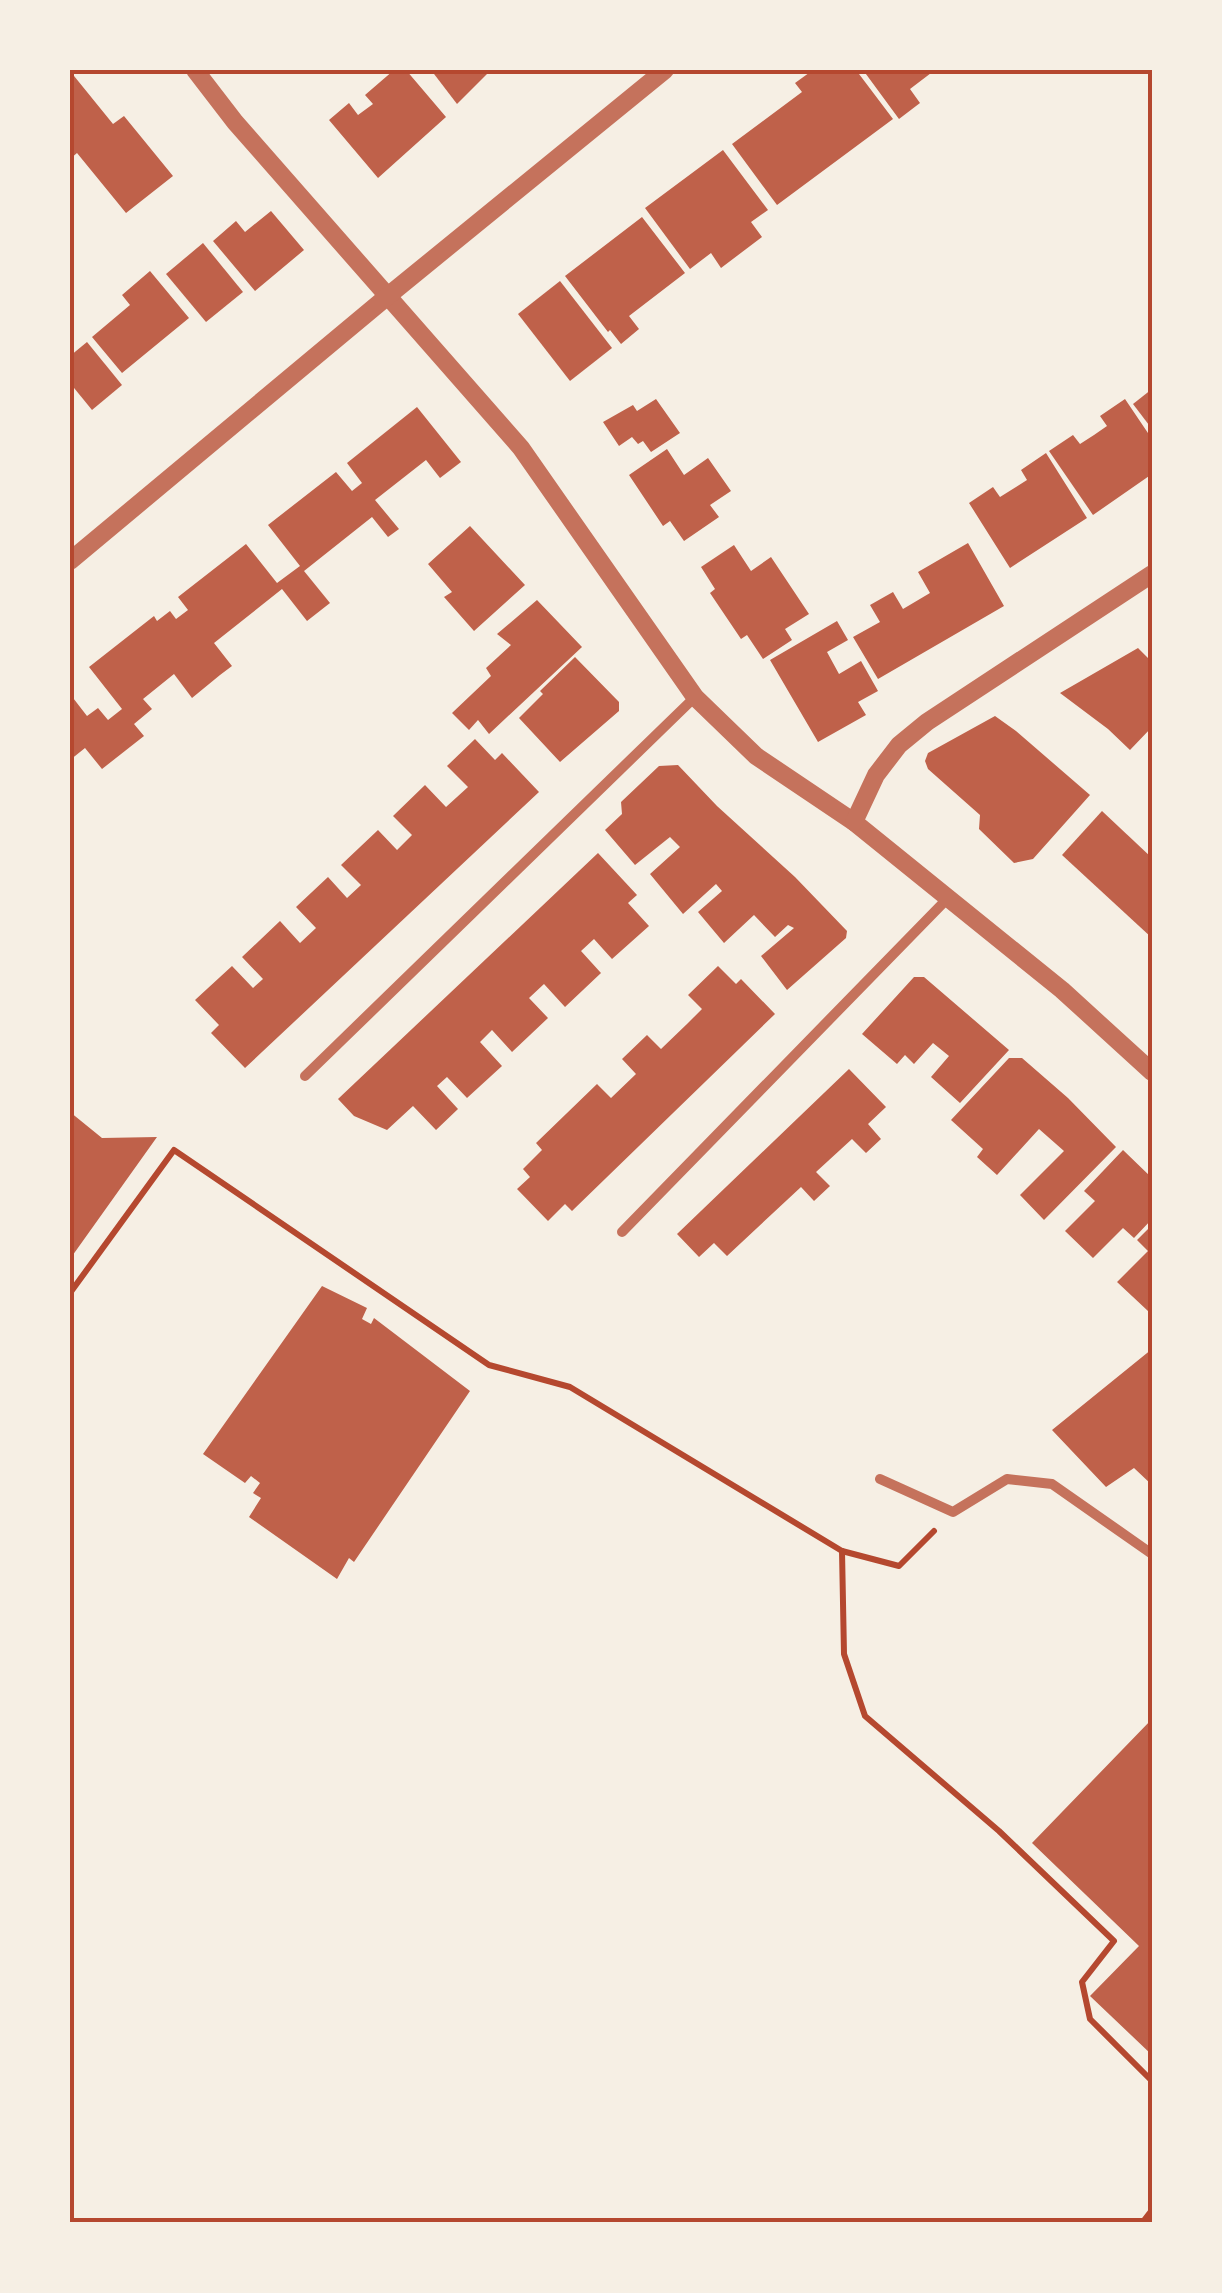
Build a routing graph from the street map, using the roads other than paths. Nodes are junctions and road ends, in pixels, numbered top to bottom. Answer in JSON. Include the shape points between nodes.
{"nodes":[{"id":1,"x":195,"y":70,"type":"edge"},
{"id":2,"x":665,"y":70,"type":"edge"},
{"id":3,"x":389,"y":295,"type":"junction"},
{"id":4,"x":70,"y":561,"type":"edge"},
{"id":5,"x":1152,"y":574,"type":"edge"},
{"id":6,"x":695,"y":697,"type":"junction"},
{"id":7,"x":854,"y":822,"type":"junction"},
{"id":8,"x":948,"y":898,"type":"junction"},
{"id":9,"x":1152,"y":1072,"type":"edge"},
{"id":10,"x":305,"y":1076,"type":"dead end"},
{"id":11,"x":622,"y":1232,"type":"dead end"},
{"id":12,"x":880,"y":1478,"type":"dead end"},
{"id":13,"x":1152,"y":1554,"type":"edge"}],
"edges":[{"from":1,"to":3,"type":"street"},
{"from":2,"to":3,"type":"street"},
{"from":3,"to":4,"type":"street"},
{"from":3,"to":6,"type":"street","via":[[522,448]]},
{"from":5,"to":7,"type":"street","via":[[898,745]]},
{"from":6,"to":7,"type":"street","via":[[756,756]]},
{"from":6,"to":10,"type":"street"},
{"from":7,"to":8,"type":"street"},
{"from":8,"to":9,"type":"street"},
{"from":8,"to":11,"type":"street"},
{"from":12,"to":13,"type":"street","via":[[953,1512],[1008,1479],[1052,1484]]}]}
